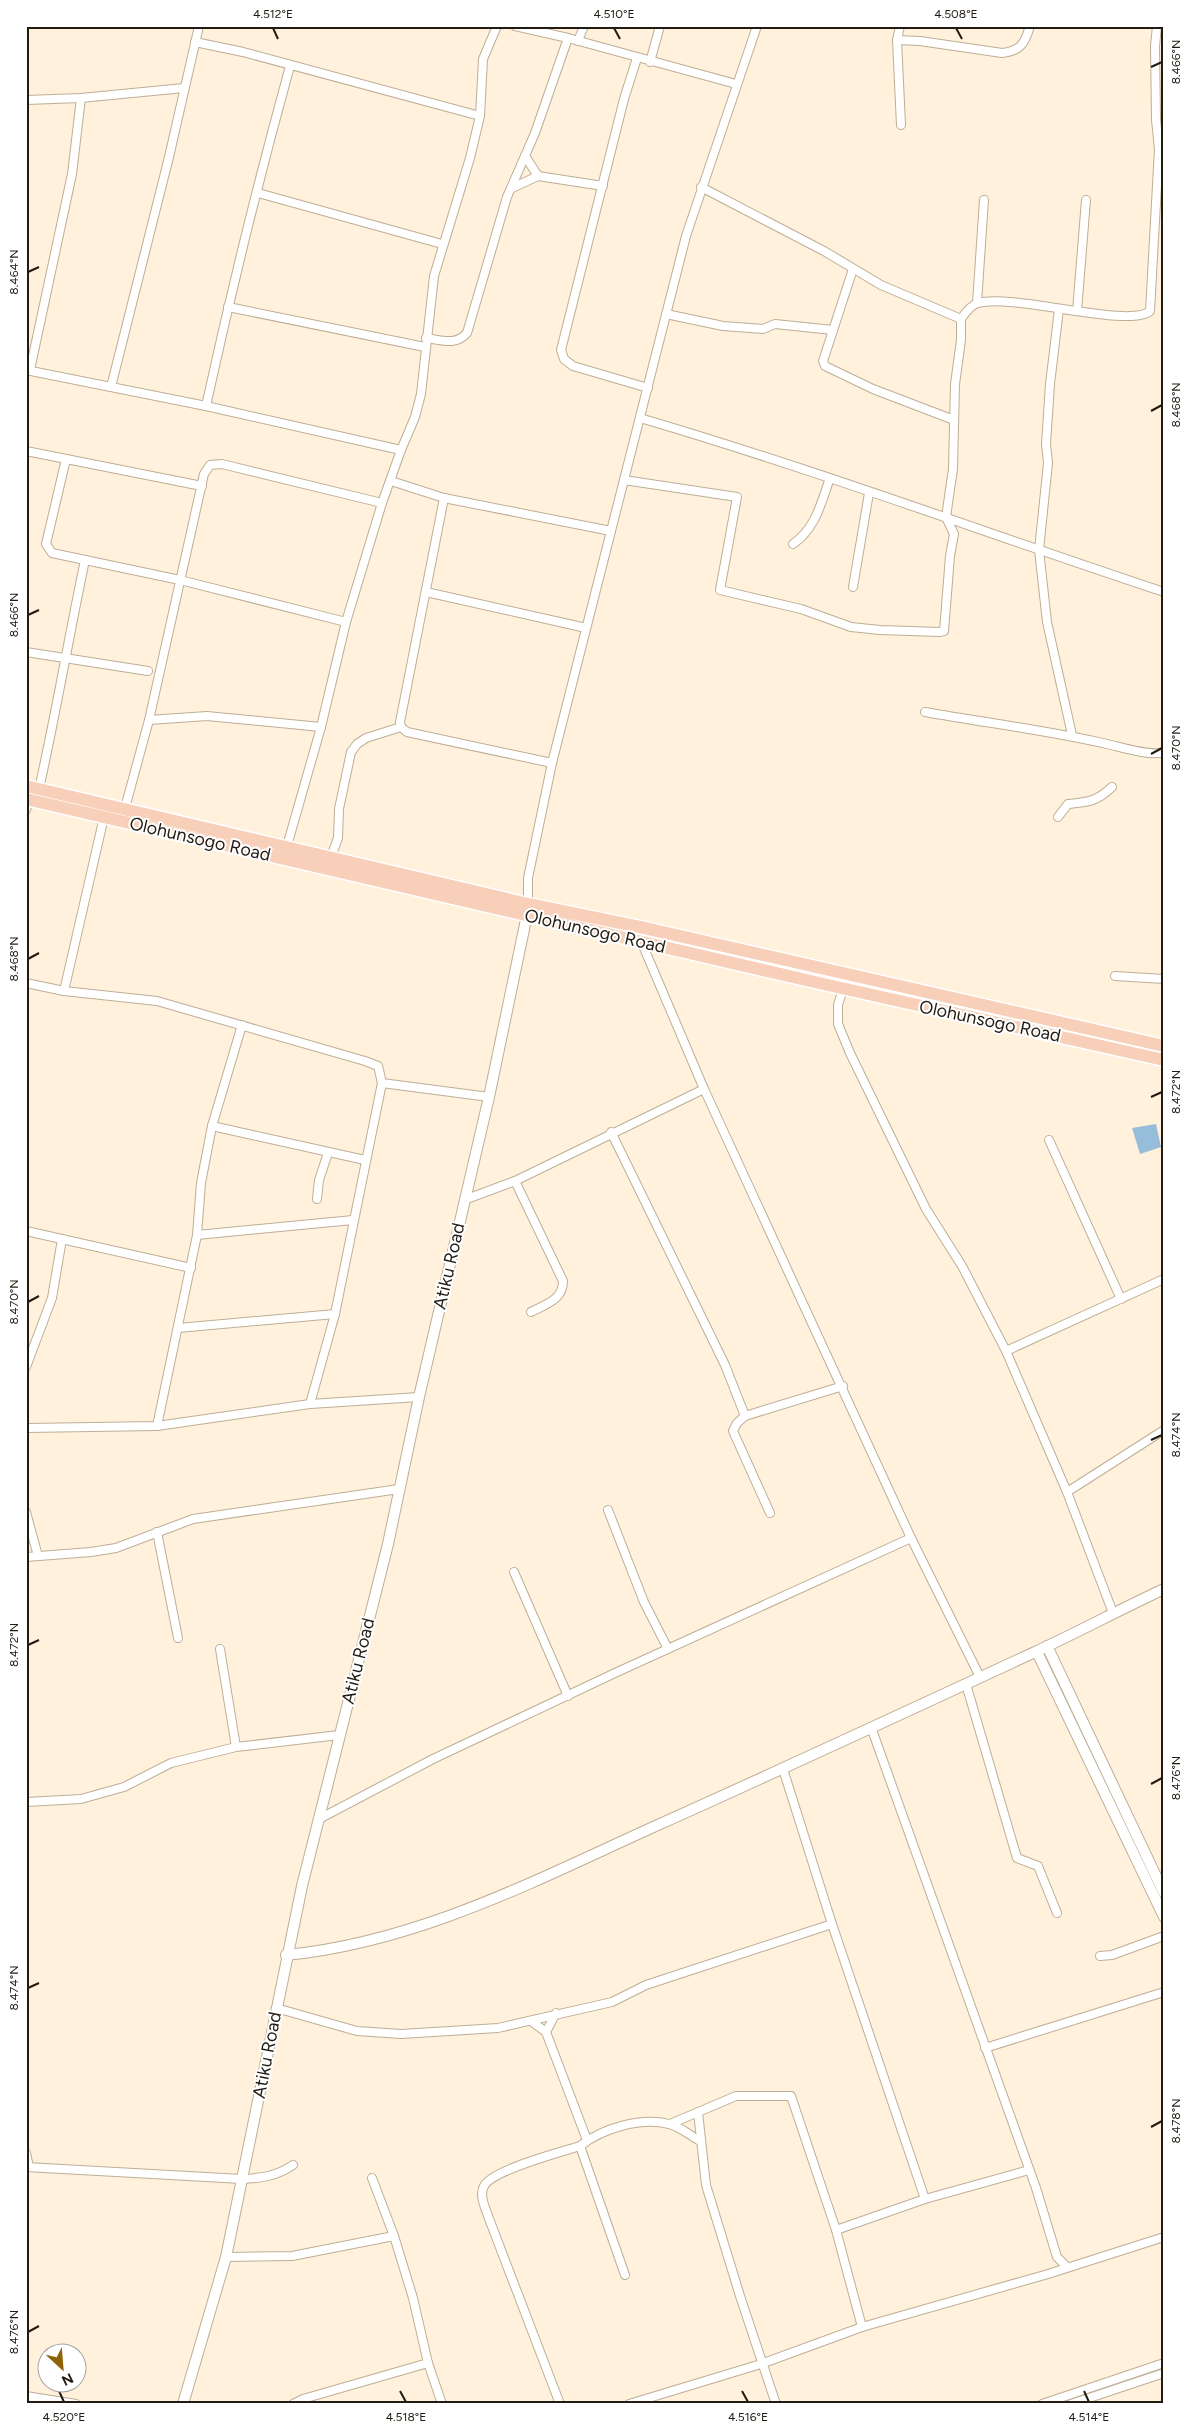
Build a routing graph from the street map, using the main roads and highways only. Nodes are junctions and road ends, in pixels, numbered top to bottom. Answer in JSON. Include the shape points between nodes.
{"nodes":[{"id":1,"x":26,"y":786,"type":"edge"},
{"id":2,"x":27,"y":803,"type":"edge"},
{"id":3,"x":528,"y":910,"type":"junction"},
{"id":4,"x":1164,"y":1046,"type":"edge"},
{"id":5,"x":1164,"y":1060,"type":"edge"}],
"edges":[{"from":1,"to":3,"type":"main road","name":"Olohunsogo Road","via":[[287,846]]},
{"from":2,"to":3,"type":"main road","name":"Olohunsogo Road"},
{"from":3,"to":4,"type":"main road","name":"Olohunsogo Road","via":[[640,927]]},
{"from":3,"to":5,"type":"main road","name":"Olohunsogo Road","via":[[641,941],[844,989]]}]}
